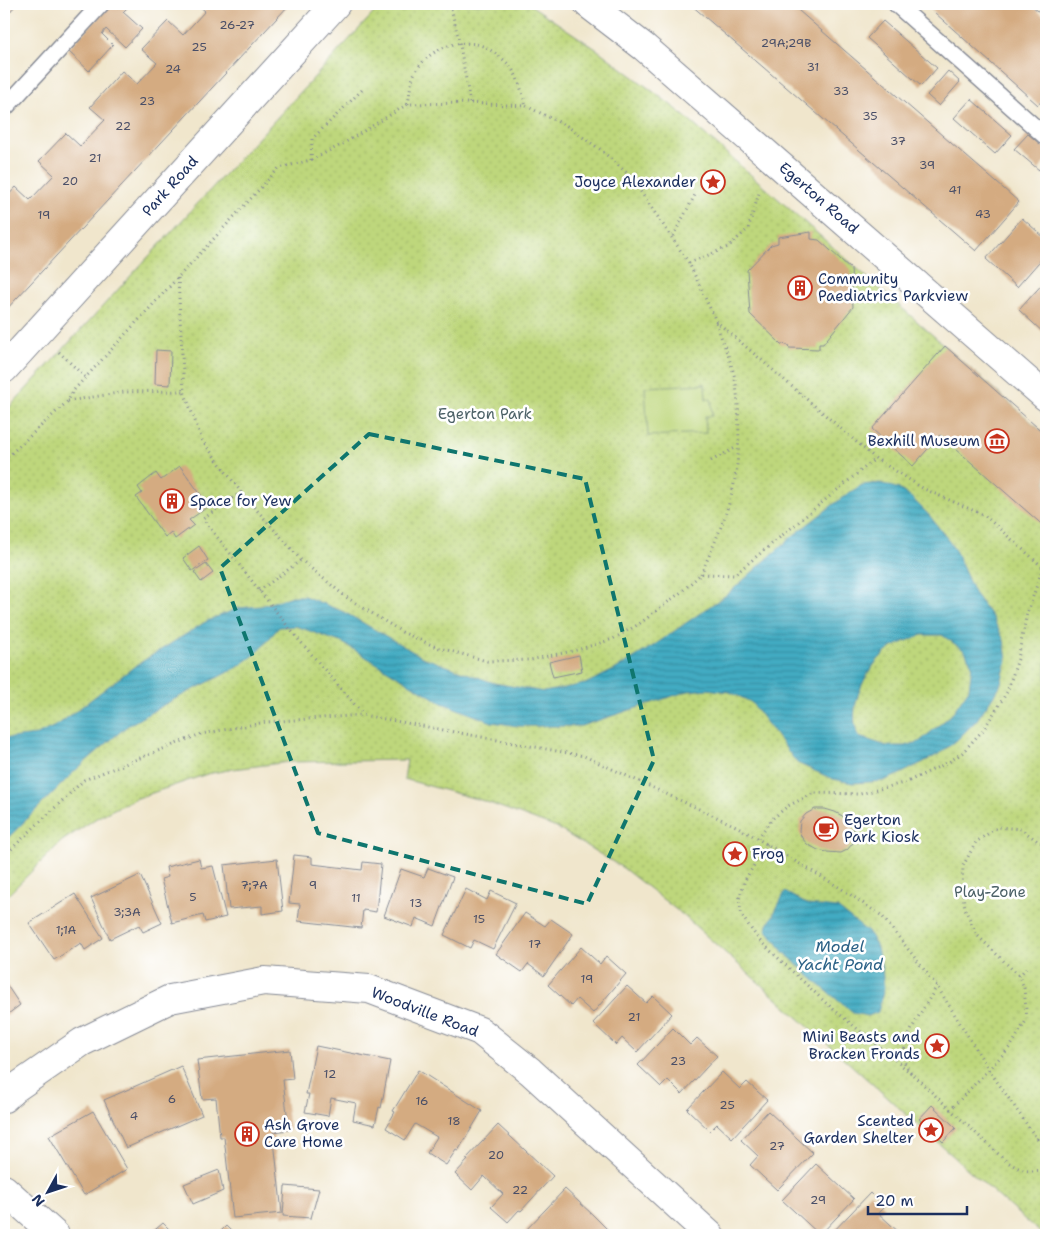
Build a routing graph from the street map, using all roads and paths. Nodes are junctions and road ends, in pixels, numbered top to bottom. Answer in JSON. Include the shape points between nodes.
{"nodes":[{"id":1,"x":101,"y":4,"type":"edge"},
{"id":2,"x":336,"y":4,"type":"edge"},
{"id":3,"x":450,"y":4,"type":"edge"},
{"id":4,"x":588,"y":4,"type":"edge"},
{"id":5,"x":896,"y":4,"type":"edge"},
{"id":6,"x":460,"y":44,"type":"junction"},
{"id":7,"x":363,"y":90,"type":"dead end"},
{"id":8,"x":470,"y":103,"type":"junction"},
{"id":9,"x":408,"y":104,"type":"junction"},
{"id":10,"x":526,"y":106,"type":"junction"},
{"id":11,"x":4,"y":110,"type":"edge"},
{"id":12,"x":1046,"y":137,"type":"edge"},
{"id":13,"x":311,"y":160,"type":"junction"},
{"id":14,"x":780,"y":163,"type":"junction"},
{"id":15,"x":695,"y":195,"type":"dead end"},
{"id":16,"x":673,"y":236,"type":"junction"},
{"id":17,"x":689,"y":263,"type":"junction"},
{"id":18,"x":178,"y":278,"type":"junction"},
{"id":19,"x":716,"y":321,"type":"junction"},
{"id":20,"x":59,"y":352,"type":"dead end"},
{"id":21,"x":4,"y":369,"type":"edge"},
{"id":22,"x":86,"y":378,"type":"junction"},
{"id":23,"x":184,"y":391,"type":"junction"},
{"id":24,"x":1046,"y":397,"type":"edge"},
{"id":25,"x":68,"y":401,"type":"junction"},
{"id":26,"x":738,"y":447,"type":"junction"},
{"id":27,"x":875,"y":458,"type":"junction"},
{"id":28,"x":4,"y":460,"type":"edge"},
{"id":29,"x":711,"y":461,"type":"dead end"},
{"id":30,"x":241,"y":492,"type":"junction"},
{"id":31,"x":301,"y":560,"type":"junction"},
{"id":32,"x":1043,"y":567,"type":"junction"},
{"id":33,"x":1046,"y":570,"type":"edge"},
{"id":34,"x":700,"y":574,"type":"junction"},
{"id":35,"x":259,"y":591,"type":"junction"},
{"id":36,"x":364,"y":715,"type":"junction"},
{"id":37,"x":758,"y":838,"type":"junction"},
{"id":38,"x":767,"y":844,"type":"junction"},
{"id":39,"x":1046,"y":844,"type":"edge"},
{"id":40,"x":4,"y":856,"type":"edge"},
{"id":41,"x":1026,"y":968,"type":"dead end"},
{"id":42,"x":1019,"y":976,"type":"junction"},
{"id":43,"x":937,"y":986,"type":"junction"},
{"id":44,"x":989,"y":1070,"type":"junction"},
{"id":45,"x":912,"y":1074,"type":"junction"},
{"id":46,"x":4,"y":1098,"type":"edge"},
{"id":47,"x":950,"y":1110,"type":"junction"},
{"id":48,"x":1046,"y":1129,"type":"edge"},
{"id":49,"x":1037,"y":1139,"type":"junction"},
{"id":50,"x":1046,"y":1148,"type":"edge"},
{"id":51,"x":1046,"y":1169,"type":"edge"},
{"id":52,"x":4,"y":1189,"type":"edge"},
{"id":53,"x":55,"y":1235,"type":"edge"},
{"id":54,"x":710,"y":1235,"type":"edge"}],
"edges":[{"from":1,"to":11,"type":"lane"},
{"from":2,"to":21,"type":"street","name":"Park Road"},
{"from":3,"to":6,"type":"path"},
{"from":4,"to":14,"type":"street","name":"Egerton Road","via":[[644,46]]},
{"from":5,"to":12,"type":"lane"},
{"from":6,"to":8,"type":"path"},
{"from":6,"to":9,"type":"path","via":[[440,48],[425,60],[415,72]]},
{"from":6,"to":10,"type":"path","via":[[476,44],[493,51],[510,65]]},
{"from":7,"to":13,"type":"path","via":[[312,139]]},
{"from":8,"to":9,"type":"path"},
{"from":8,"to":10,"type":"path"},
{"from":9,"to":13,"type":"path"},
{"from":10,"to":16,"type":"path","via":[[567,126],[601,150],[630,176]]},
{"from":13,"to":18,"type":"path","via":[[279,168]]},
{"from":14,"to":17,"type":"path","via":[[762,185],[748,229],[728,246]]},
{"from":14,"to":24,"type":"street","name":"Egerton Road"},
{"from":15,"to":16,"type":"path"},
{"from":16,"to":17,"type":"path"},
{"from":17,"to":19,"type":"path"},
{"from":18,"to":22,"type":"path"},
{"from":18,"to":23,"type":"path"},
{"from":19,"to":26,"type":"path","via":[[735,383]]},
{"from":19,"to":27,"type":"path"},
{"from":20,"to":22,"type":"path"},
{"from":22,"to":25,"type":"path"},
{"from":23,"to":25,"type":"path","via":[[124,392]]},
{"from":23,"to":30,"type":"path","via":[[202,440]]},
{"from":25,"to":28,"type":"path"},
{"from":26,"to":29,"type":"path"},
{"from":26,"to":34,"type":"path","via":[[730,498]]},
{"from":27,"to":32,"type":"path","via":[[924,489],[984,515]]},
{"from":27,"to":34,"type":"path","via":[[734,574]]},
{"from":30,"to":31,"type":"path"},
{"from":30,"to":35,"type":"path","via":[[202,519]]},
{"from":31,"to":34,"type":"path","via":[[346,597],[402,632],[436,647],[487,661],[530,660],[613,639],[639,624]]},
{"from":31,"to":35,"type":"path"},
{"from":32,"to":33,"type":"path"},
{"from":32,"to":37,"type":"path","via":[[1007,692],[984,728],[962,753],[907,782],[860,794],[814,793],[788,806],[772,819]]},
{"from":35,"to":36,"type":"path"},
{"from":36,"to":37,"type":"path","via":[[584,756]]},
{"from":36,"to":40,"type":"path","via":[[266,722],[201,734],[156,751],[84,780]]},
{"from":37,"to":38,"type":"path"},
{"from":38,"to":43,"type":"path","via":[[882,916]]},
{"from":38,"to":45,"type":"path","via":[[745,880],[739,899],[742,916],[759,940],[826,1003]]},
{"from":39,"to":42,"type":"path","via":[[1020,829],[998,827],[976,842],[963,866],[964,902],[977,935]]},
{"from":41,"to":42,"type":"path"},
{"from":42,"to":44,"type":"path","via":[[1024,988],[1027,1019],[1011,1046]]},
{"from":43,"to":44,"type":"path"},
{"from":43,"to":45,"type":"path","via":[[904,1050],[904,1062]]},
{"from":44,"to":47,"type":"path"},
{"from":44,"to":49,"type":"path"},
{"from":45,"to":47,"type":"path"},
{"from":46,"to":54,"type":"street","name":"Woodville Road","via":[[82,1042],[170,999],[264,981],[369,989],[480,1031],[530,1071]]},
{"from":47,"to":51,"type":"path","via":[[1019,1169],[1030,1172]]},
{"from":48,"to":49,"type":"path"},
{"from":49,"to":50,"type":"path"},
{"from":52,"to":53,"type":"street"}]}
